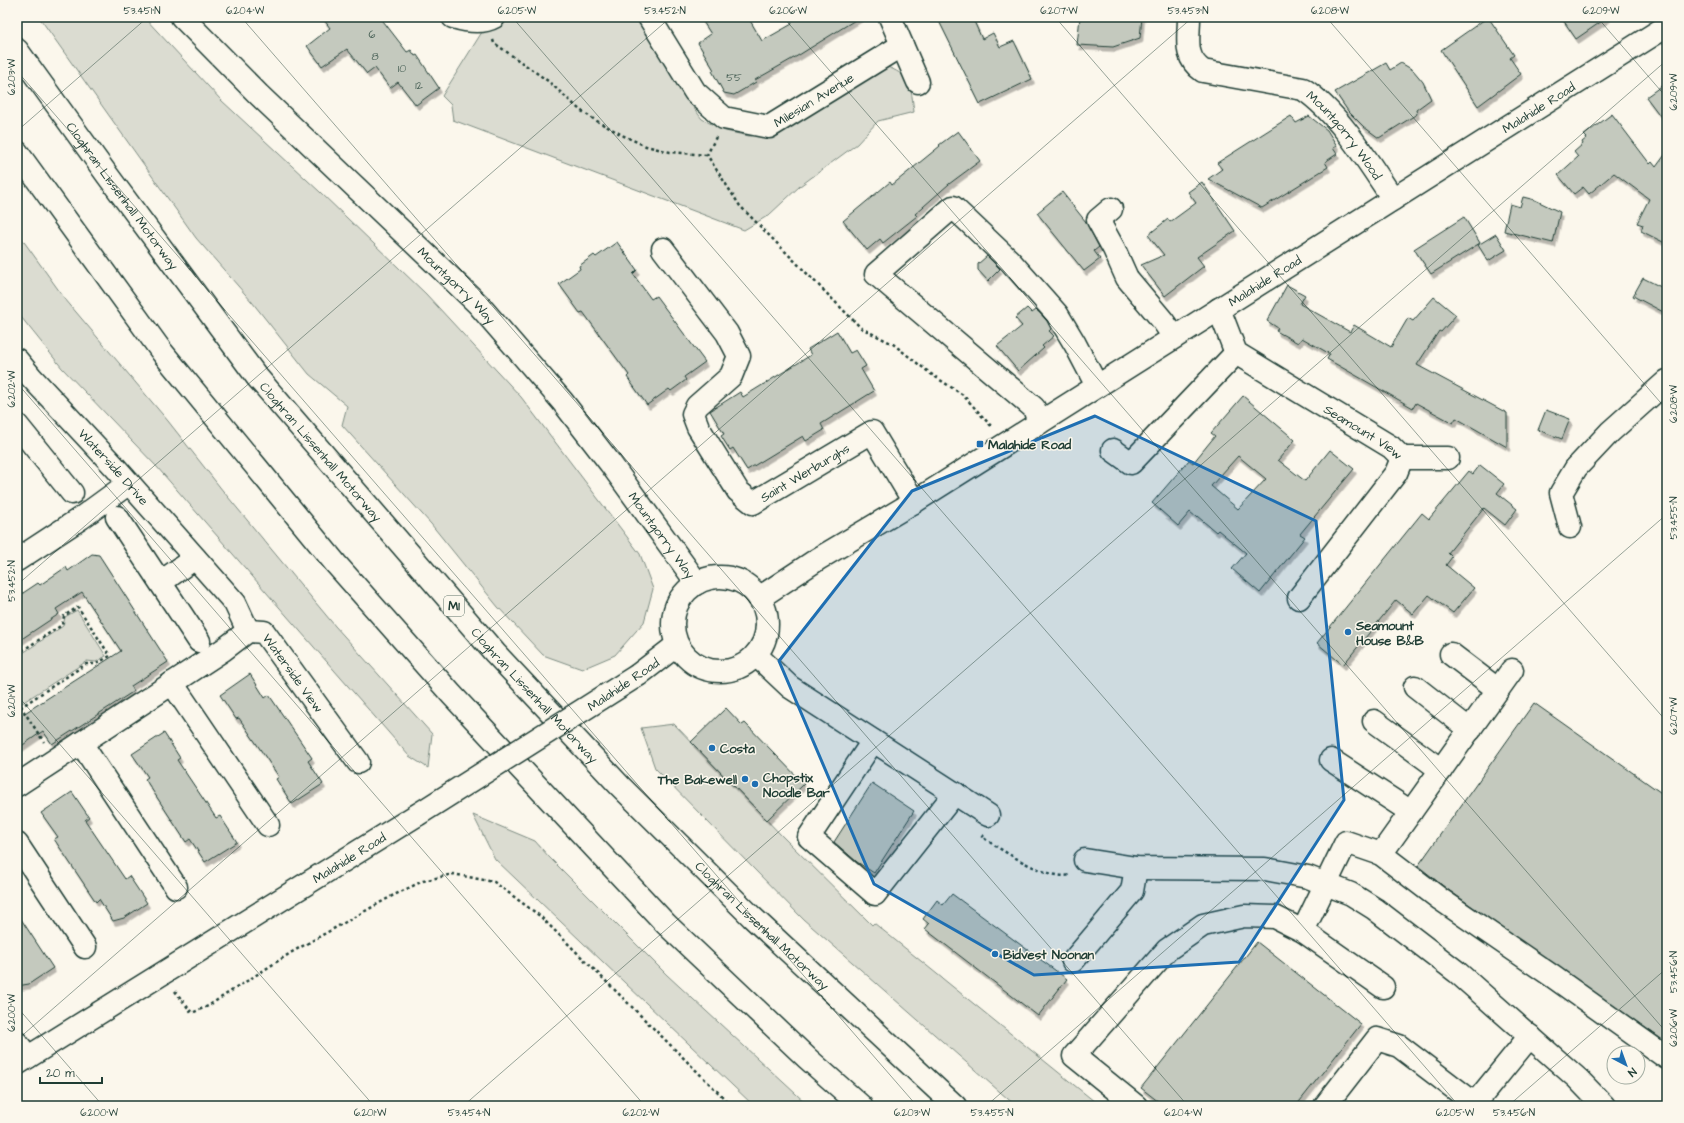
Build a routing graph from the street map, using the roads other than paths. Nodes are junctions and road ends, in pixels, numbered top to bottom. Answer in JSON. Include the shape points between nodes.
{"nodes":[{"id":1,"x":182,"y":17,"type":"edge"},
{"id":2,"x":453,"y":17,"type":"edge"},
{"id":3,"x":649,"y":17,"type":"edge"},
{"id":4,"x":890,"y":17,"type":"edge"},
{"id":5,"x":1189,"y":17,"type":"edge"},
{"id":6,"x":490,"y":19,"type":"edge"},
{"id":7,"x":1667,"y":26,"type":"edge"},
{"id":8,"x":902,"y":44,"type":"junction"},
{"id":9,"x":17,"y":50,"type":"edge"},
{"id":10,"x":918,"y":82,"type":"dead end"},
{"id":11,"x":17,"y":152,"type":"edge"},
{"id":12,"x":1393,"y":199,"type":"junction"},
{"id":13,"x":1111,"y":210,"type":"dead end"},
{"id":14,"x":663,"y":249,"type":"dead end"},
{"id":15,"x":1219,"y":309,"type":"junction"},
{"id":16,"x":1174,"y":337,"type":"junction"},
{"id":17,"x":1236,"y":353,"type":"junction"},
{"id":18,"x":17,"y":360,"type":"edge"},
{"id":19,"x":1667,"y":381,"type":"edge"},
{"id":20,"x":24,"y":383,"type":"edge"},
{"id":21,"x":1097,"y":386,"type":"junction"},
{"id":22,"x":1039,"y":423,"type":"junction"},
{"id":23,"x":17,"y":425,"type":"edge"},
{"id":24,"x":1113,"y":450,"type":"dead end"},
{"id":25,"x":1402,"y":458,"type":"junction"},
{"id":26,"x":1448,"y":458,"type":"dead end"},
{"id":27,"x":129,"y":484,"type":"junction"},
{"id":28,"x":72,"y":493,"type":"dead end"},
{"id":29,"x":914,"y":502,"type":"junction"},
{"id":30,"x":112,"y":509,"type":"junction"},
{"id":31,"x":1570,"y":527,"type":"dead end"},
{"id":32,"x":195,"y":558,"type":"junction"},
{"id":33,"x":17,"y":560,"type":"edge"},
{"id":34,"x":160,"y":582,"type":"junction"},
{"id":35,"x":698,"y":583,"type":"junction"},
{"id":36,"x":759,"y":598,"type":"junction"},
{"id":37,"x":1299,"y":598,"type":"dead end"},
{"id":38,"x":248,"y":631,"type":"junction"},
{"id":39,"x":199,"y":641,"type":"dead end"},
{"id":40,"x":677,"y":645,"type":"junction"},
{"id":41,"x":756,"y":654,"type":"junction"},
{"id":42,"x":1451,"y":654,"type":"dead end"},
{"id":43,"x":1512,"y":670,"type":"dead end"},
{"id":44,"x":172,"y":683,"type":"junction"},
{"id":45,"x":1415,"y":687,"type":"dead end"},
{"id":46,"x":1498,"y":689,"type":"junction"},
{"id":47,"x":1374,"y":722,"type":"dead end"},
{"id":48,"x":1470,"y":730,"type":"junction"},
{"id":49,"x":873,"y":741,"type":"junction"},
{"id":50,"x":81,"y":743,"type":"junction"},
{"id":51,"x":1331,"y":760,"type":"dead end"},
{"id":52,"x":358,"y":762,"type":"dead end"},
{"id":53,"x":1441,"y":770,"type":"junction"},
{"id":54,"x":17,"y":785,"type":"edge"},
{"id":55,"x":956,"y":793,"type":"junction"},
{"id":56,"x":1411,"y":812,"type":"junction"},
{"id":57,"x":988,"y":815,"type":"road end"},
{"id":58,"x":268,"y":825,"type":"dead end"},
{"id":59,"x":17,"y":844,"type":"edge"},
{"id":60,"x":1381,"y":854,"type":"junction"},
{"id":61,"x":1085,"y":860,"type":"road end"},
{"id":62,"x":1136,"y":868,"type":"junction"},
{"id":63,"x":1326,"y":883,"type":"junction"},
{"id":64,"x":176,"y":887,"type":"dead end"},
{"id":65,"x":1303,"y":931,"type":"junction"},
{"id":66,"x":85,"y":947,"type":"dead end"},
{"id":67,"x":1073,"y":962,"type":"dead end"},
{"id":68,"x":1383,"y":987,"type":"dead end"},
{"id":69,"x":1530,"y":1036,"type":"junction"},
{"id":70,"x":21,"y":1054,"type":"edge"},
{"id":71,"x":1667,"y":1058,"type":"edge"},
{"id":72,"x":1474,"y":1105,"type":"edge"},
{"id":73,"x":861,"y":1106,"type":"edge"},
{"id":74,"x":955,"y":1106,"type":"edge"},
{"id":75,"x":1136,"y":1106,"type":"edge"},
{"id":76,"x":1325,"y":1106,"type":"edge"},
{"id":77,"x":1604,"y":1106,"type":"edge"}],
"edges":[{"from":1,"to":35,"type":"main road","name":"Mountgorry Way","via":[[478,304],[562,401]]},
{"from":2,"to":6,"type":"main road"},
{"from":3,"to":8,"type":"main road","name":"Milesian Avenue","via":[[695,92],[724,118],[769,127]]},
{"from":4,"to":8,"type":"main road"},
{"from":5,"to":12,"type":"main road","name":"Mountgorry Wood","via":[[1188,54],[1195,66],[1203,72],[1303,89],[1317,98],[1367,161]]},
{"from":7,"to":12,"type":"main road","name":"Malahide Road"},
{"from":8,"to":10,"type":"main road"},
{"from":9,"to":74,"type":"main road","name":"Cloghran Lissenhall Motorway","number":"M1","via":[[257,377],[495,653],[620,786],[747,911]]},
{"from":11,"to":73,"type":"main road","via":[[162,352],[336,564],[446,689],[666,924]]},
{"from":12,"to":15,"type":"main road","name":"Malahide Road"},
{"from":13,"to":16,"type":"main road","via":[[1098,220],[1127,278]]},
{"from":14,"to":29,"type":"main road","name":"Saint Werburghs","via":[[727,334],[739,356],[731,376],[697,406],[693,414],[698,427],[738,491],[753,503],[872,432]]},
{"from":15,"to":16,"type":"main road","name":"Malahide Road"},
{"from":15,"to":17,"type":"main road"},
{"from":16,"to":21,"type":"main road","name":"Malahide Road"},
{"from":17,"to":24,"type":"main road","via":[[1132,463]]},
{"from":17,"to":25,"type":"main road","name":"Seamount View","via":[[1391,447]]},
{"from":18,"to":20,"type":"main road","name":"Waterside Drive"},
{"from":19,"to":31,"type":"main road","via":[[1610,432],[1576,468],[1561,493]]},
{"from":20,"to":27,"type":"main road","name":"Waterside Drive"},
{"from":21,"to":22,"type":"main road","name":"Malahide Road"},
{"from":21,"to":22,"type":"main road","via":[[1057,314],[1010,261],[953,207],[876,274],[1034,408]]},
{"from":22,"to":29,"type":"main road","name":"Malahide Road"},
{"from":23,"to":28,"type":"main road"},
{"from":25,"to":26,"type":"main road"},
{"from":25,"to":37,"type":"main road","name":"Seamount View","via":[[1396,473]]},
{"from":27,"to":30,"type":"main road"},
{"from":27,"to":32,"type":"main road","name":"Waterside Drive"},
{"from":29,"to":36,"type":"main road","name":"Malahide Road","via":[[818,559]]},
{"from":30,"to":33,"type":"main road"},
{"from":30,"to":34,"type":"main road"},
{"from":32,"to":34,"type":"main road"},
{"from":32,"to":38,"type":"main road","name":"Waterside Drive","via":[[235,603]]},
{"from":34,"to":39,"type":"main road"},
{"from":35,"to":36,"type":"main road","via":[[711,578],[731,579],[750,588]]},
{"from":35,"to":40,"type":"main road","via":[[686,592],[678,603],[673,617]]},
{"from":36,"to":41,"type":"main road","via":[[765,612],[767,627],[764,642]]},
{"from":38,"to":44,"type":"main road","name":"Waterside View"},
{"from":38,"to":52,"type":"main road","name":"Waterside View","via":[[264,632]]},
{"from":40,"to":41,"type":"main road","via":[[695,665],[721,672],[746,664]]},
{"from":40,"to":70,"type":"main road","name":"Malahide Road","bridge":true,"via":[[638,675],[417,816],[163,972]]},
{"from":41,"to":49,"type":"main road","via":[[790,687]]},
{"from":42,"to":46,"type":"main road"},
{"from":43,"to":46,"type":"main road"},
{"from":44,"to":50,"type":"main road","name":"Waterside View"},
{"from":44,"to":58,"type":"main road"},
{"from":45,"to":48,"type":"main road"},
{"from":46,"to":48,"type":"main road"},
{"from":47,"to":53,"type":"main road"},
{"from":48,"to":53,"type":"main road"},
{"from":49,"to":55,"type":"main road"},
{"from":49,"to":55,"type":"main road","via":[[809,837],[875,894]]},
{"from":50,"to":54,"type":"main road","name":"Waterside View"},
{"from":50,"to":64,"type":"main road"},
{"from":51,"to":56,"type":"main road"},
{"from":53,"to":56,"type":"main road"},
{"from":55,"to":57,"type":"main road"},
{"from":56,"to":60,"type":"main road"},
{"from":59,"to":66,"type":"main road"},
{"from":60,"to":63,"type":"main road","via":[[1346,842]]},
{"from":60,"to":71,"type":"main road","via":[[1440,899]]},
{"from":61,"to":62,"type":"main road"},
{"from":62,"to":63,"type":"main road","via":[[1265,868]]},
{"from":62,"to":67,"type":"main road","via":[[1132,892]]},
{"from":63,"to":65,"type":"main road"},
{"from":63,"to":69,"type":"main road","via":[[1351,894],[1375,909],[1457,972]]},
{"from":65,"to":68,"type":"main road"},
{"from":65,"to":75,"type":"main road","via":[[1275,917],[1244,916],[1203,925],[1167,950],[1074,1056]]},
{"from":69,"to":72,"type":"main road"},
{"from":69,"to":77,"type":"main road"},
{"from":72,"to":76,"type":"main road","via":[[1399,1046],[1377,1040]]}]}
